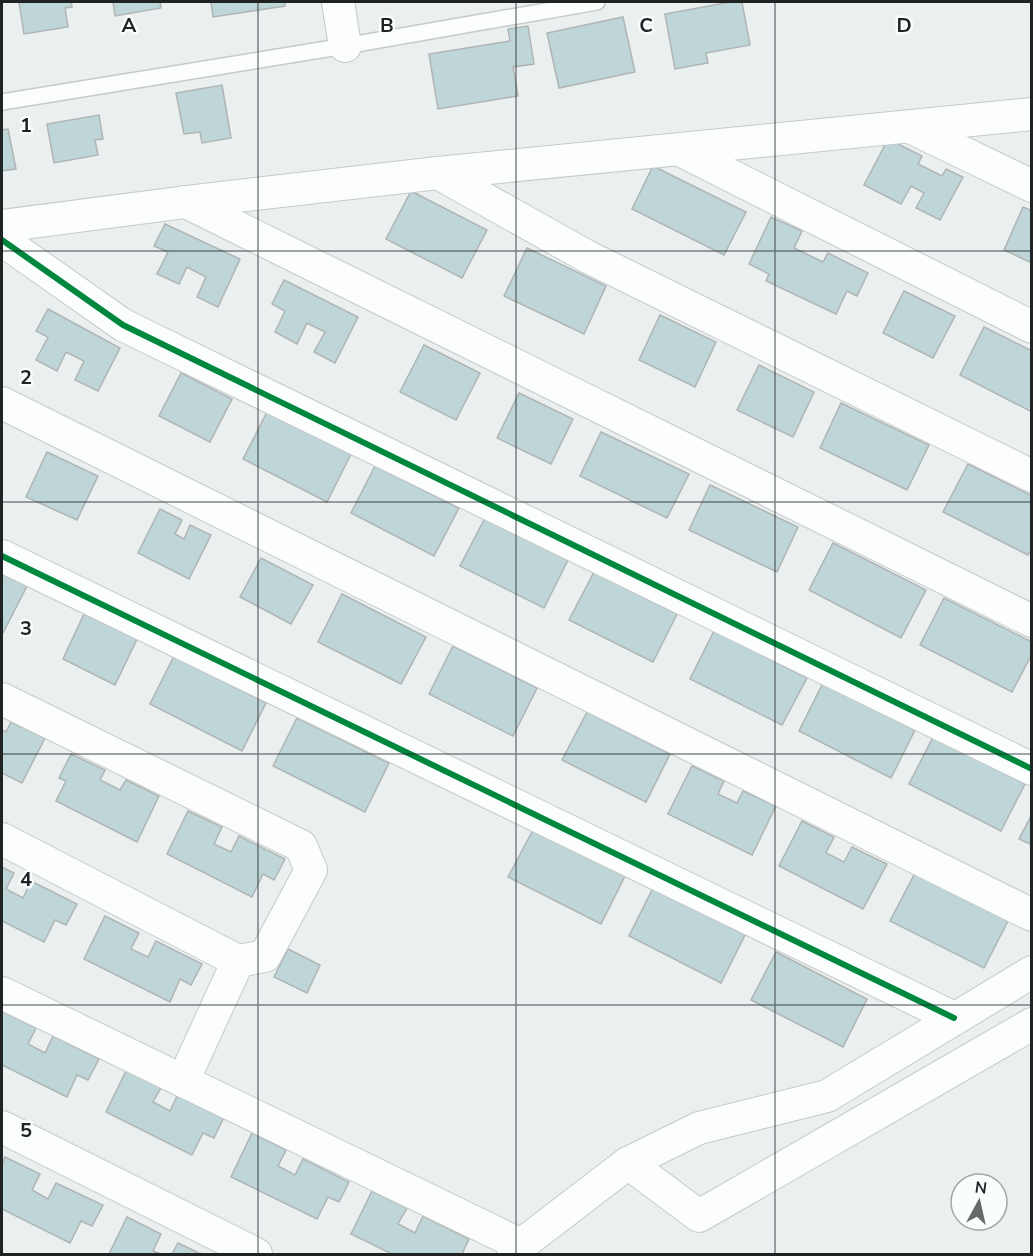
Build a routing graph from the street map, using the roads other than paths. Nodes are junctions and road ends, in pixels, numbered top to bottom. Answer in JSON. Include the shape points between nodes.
{"nodes":[{"id":1,"x":338,"y":2,"type":"edge"},
{"id":2,"x":597,"y":2,"type":"edge"},
{"id":3,"x":345,"y":46,"type":"junction"},
{"id":4,"x":2,"y":102,"type":"edge"},
{"id":5,"x":1032,"y":114,"type":"edge"},
{"id":6,"x":910,"y":127,"type":"junction"},
{"id":7,"x":680,"y":150,"type":"junction"},
{"id":8,"x":438,"y":173,"type":"junction"},
{"id":9,"x":1032,"y":186,"type":"edge"},
{"id":10,"x":186,"y":202,"type":"junction"},
{"id":11,"x":2,"y":226,"type":"edge"},
{"id":12,"x":2,"y":240,"type":"edge"},
{"id":13,"x":1032,"y":327,"type":"edge"},
{"id":14,"x":2,"y":403,"type":"edge"},
{"id":15,"x":1032,"y":476,"type":"edge"},
{"id":16,"x":2,"y":556,"type":"edge"},
{"id":17,"x":1032,"y":621,"type":"edge"},
{"id":18,"x":2,"y":699,"type":"edge"},
{"id":19,"x":1032,"y":769,"type":"edge"},
{"id":20,"x":2,"y":839,"type":"edge"},
{"id":21,"x":1032,"y":915,"type":"edge"},
{"id":22,"x":238,"y":961,"type":"junction"},
{"id":23,"x":1032,"y":972,"type":"edge"},
{"id":24,"x":2,"y":993,"type":"edge"},
{"id":25,"x":954,"y":1018,"type":"junction"},
{"id":26,"x":1032,"y":1024,"type":"edge"},
{"id":27,"x":183,"y":1081,"type":"junction"},
{"id":28,"x":2,"y":1127,"type":"edge"},
{"id":29,"x":628,"y":1163,"type":"junction"},
{"id":30,"x":517,"y":1250,"type":"edge"},
{"id":31,"x":256,"y":1254,"type":"edge"}],
"edges":[{"from":1,"to":3,"type":"street"},
{"from":2,"to":3,"type":"lane"},
{"from":3,"to":4,"type":"lane"},
{"from":5,"to":6,"type":"street"},
{"from":6,"to":7,"type":"street"},
{"from":6,"to":9,"type":"street"},
{"from":7,"to":8,"type":"street"},
{"from":7,"to":13,"type":"street"},
{"from":8,"to":10,"type":"street"},
{"from":8,"to":15,"type":"street","via":[[588,257]]},
{"from":10,"to":11,"type":"street"},
{"from":10,"to":17,"type":"street"},
{"from":12,"to":19,"type":"street","via":[[123,325]]},
{"from":14,"to":21,"type":"street"},
{"from":16,"to":25,"type":"street"},
{"from":18,"to":22,"type":"street","via":[[301,846],[311,870],[265,956]]},
{"from":20,"to":22,"type":"street"},
{"from":22,"to":27,"type":"street"},
{"from":23,"to":25,"type":"street"},
{"from":24,"to":27,"type":"street"},
{"from":25,"to":29,"type":"street","via":[[827,1096],[699,1128]]},
{"from":26,"to":29,"type":"street","via":[[699,1216]]},
{"from":27,"to":30,"type":"street"},
{"from":28,"to":31,"type":"street"},
{"from":29,"to":30,"type":"street"}]}
